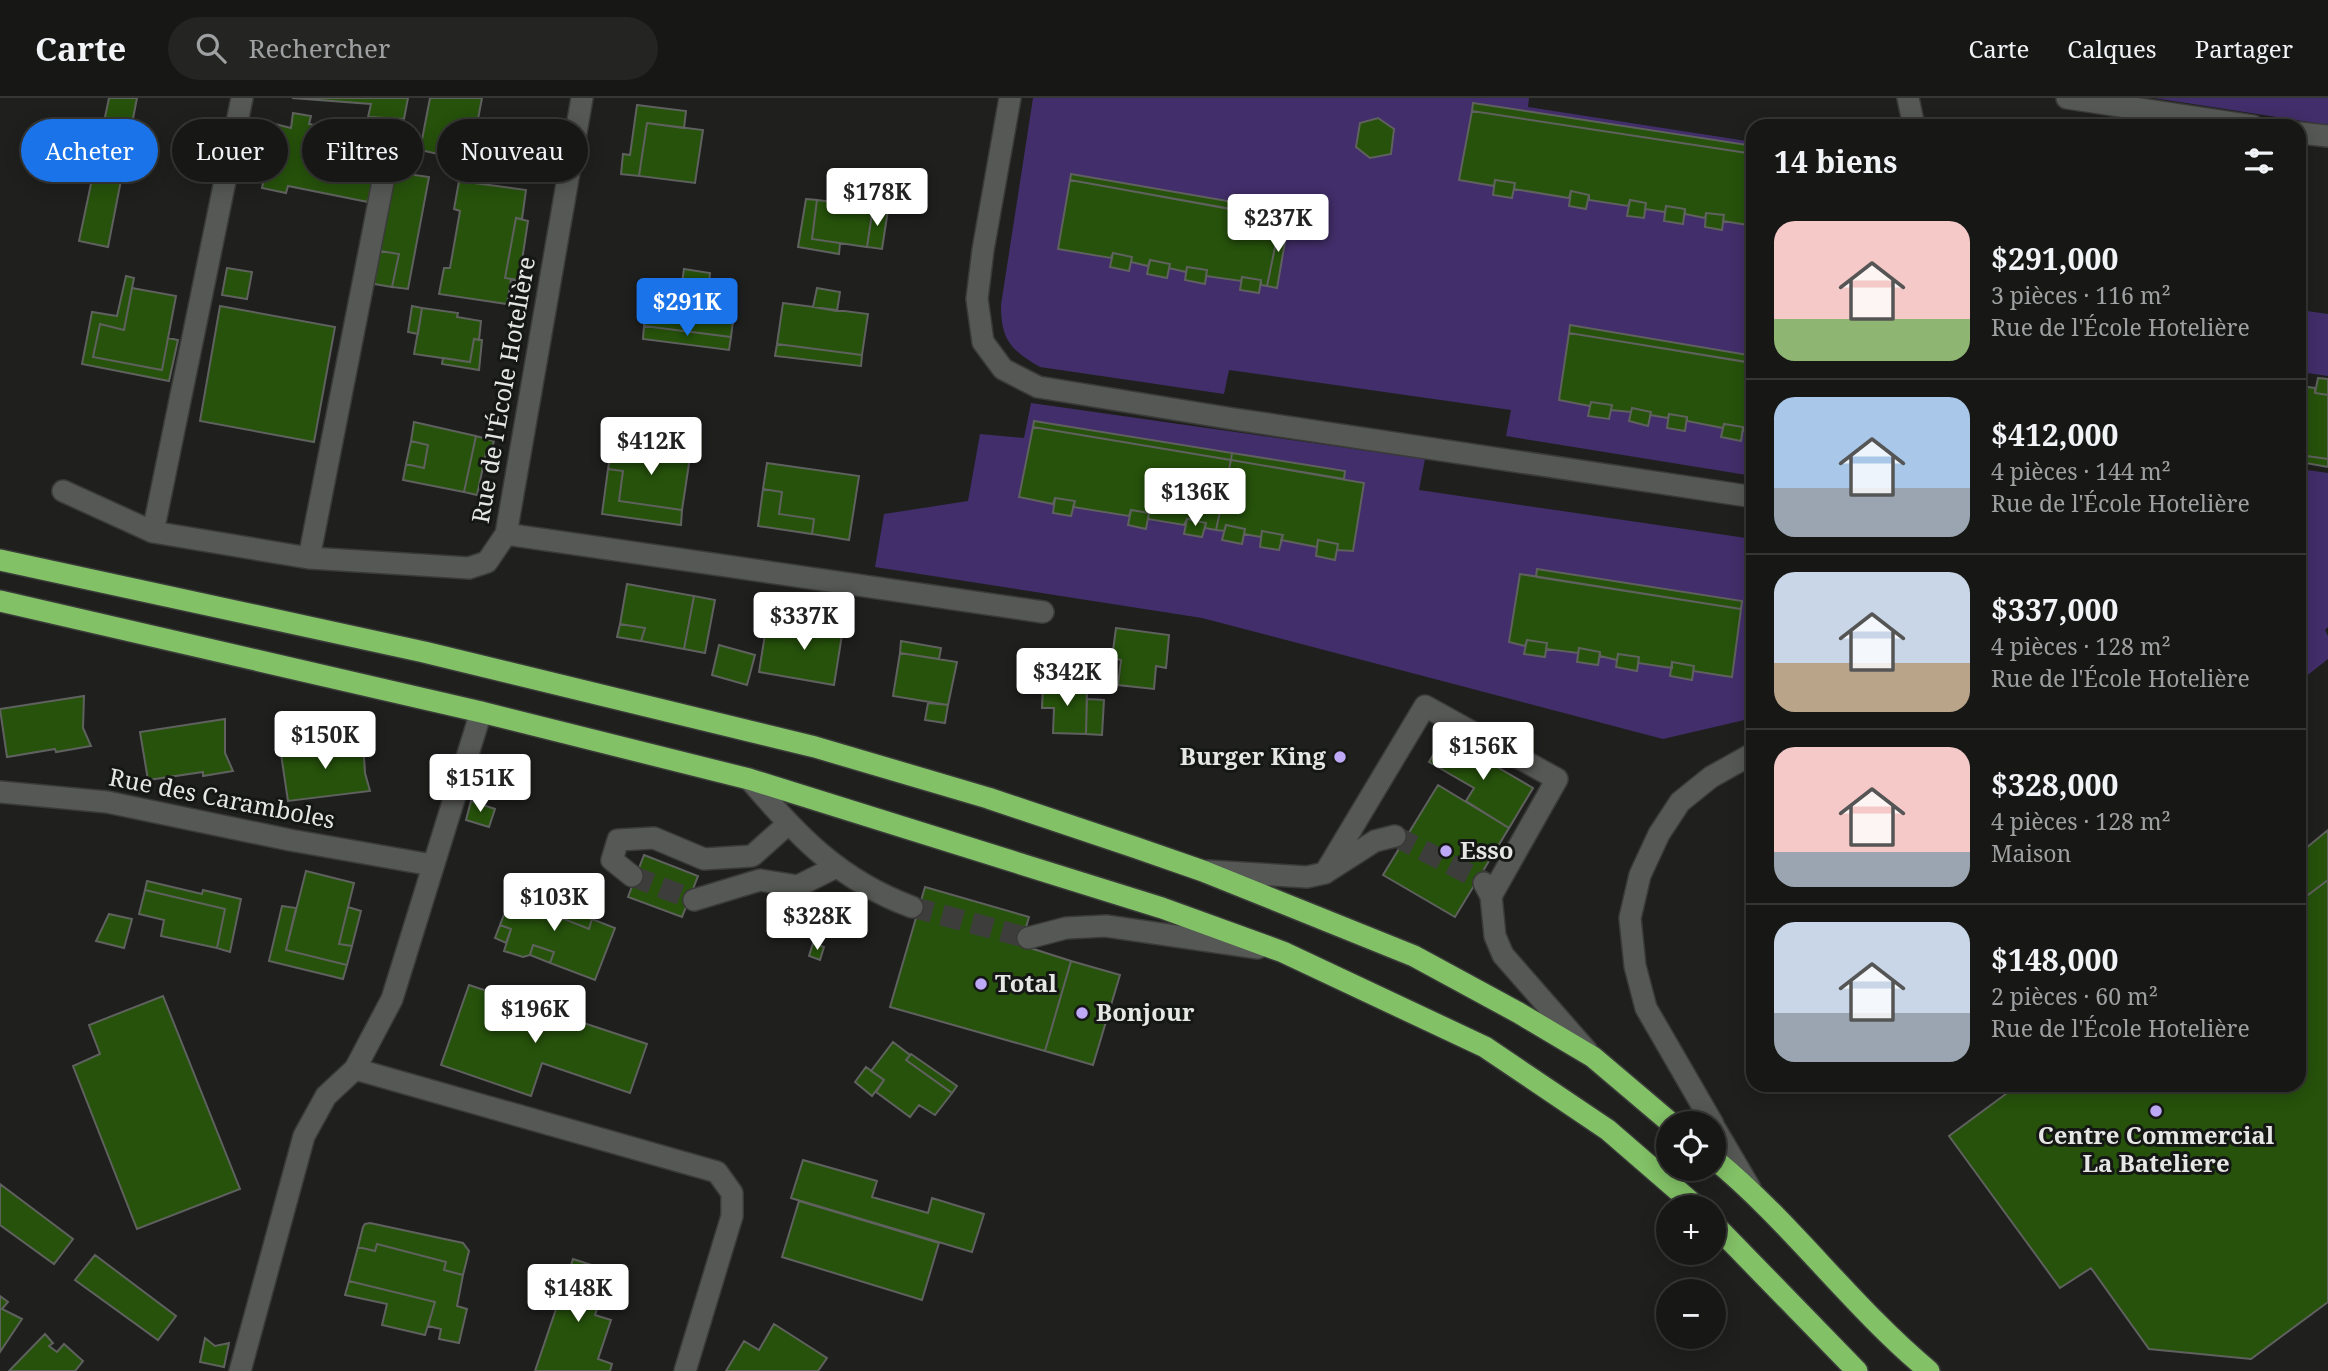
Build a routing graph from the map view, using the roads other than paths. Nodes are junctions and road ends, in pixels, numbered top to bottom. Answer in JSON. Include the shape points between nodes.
{"nodes":[{"id":1,"x":242,"y":98,"type":"edge"},
{"id":2,"x":582,"y":98,"type":"edge"},
{"id":3,"x":1010,"y":98,"type":"edge"},
{"id":4,"x":1907,"y":98,"type":"edge"},
{"id":5,"x":2067,"y":98,"type":"edge"},
{"id":6,"x":1912,"y":119,"type":"edge"},
{"id":7,"x":2206,"y":119,"type":"edge"},
{"id":8,"x":2306,"y":134,"type":"edge"},
{"id":9,"x":2328,"y":136,"type":"edge"},
{"id":10,"x":383,"y":182,"type":"edge"},
{"id":11,"x":62,"y":491,"type":"dead end"},
{"id":12,"x":1746,"y":496,"type":"edge"},
{"id":13,"x":153,"y":532,"type":"junction"},
{"id":14,"x":506,"y":534,"type":"junction"},
{"id":15,"x":309,"y":558,"type":"junction"},
{"id":16,"x":0,"y":560,"type":"edge"},
{"id":17,"x":0,"y":601,"type":"edge"},
{"id":18,"x":1043,"y":612,"type":"dead end"},
{"id":19,"x":481,"y":712,"type":"junction"},
{"id":20,"x":1746,"y":757,"type":"edge"},
{"id":21,"x":749,"y":779,"type":"junction"},
{"id":22,"x":0,"y":792,"type":"edge"},
{"id":23,"x":788,"y":824,"type":"junction"},
{"id":24,"x":1395,"y":836,"type":"dead end"},
{"id":25,"x":432,"y":865,"type":"junction"},
{"id":26,"x":836,"y":867,"type":"junction"},
{"id":27,"x":1203,"y":871,"type":"junction"},
{"id":28,"x":1325,"y":873,"type":"junction"},
{"id":29,"x":632,"y":876,"type":"tunnel mouth"},
{"id":30,"x":694,"y":900,"type":"tunnel mouth"},
{"id":31,"x":912,"y":906,"type":"tunnel mouth"},
{"id":32,"x":1028,"y":938,"type":"tunnel mouth"},
{"id":33,"x":1283,"y":952,"type":"junction"},
{"id":34,"x":1593,"y":1057,"type":"junction"},
{"id":35,"x":355,"y":1069,"type":"junction"},
{"id":36,"x":1657,"y":1111,"type":"edge"},
{"id":37,"x":1705,"y":1111,"type":"edge"},
{"id":38,"x":1726,"y":1147,"type":"edge"},
{"id":39,"x":1726,"y":1168,"type":"edge"},
{"id":40,"x":1749,"y":1188,"type":"junction"},
{"id":41,"x":1683,"y":1195,"type":"edge"},
{"id":42,"x":1726,"y":1236,"type":"edge"},
{"id":43,"x":240,"y":1371,"type":"edge"},
{"id":44,"x":685,"y":1371,"type":"edge"},
{"id":45,"x":1857,"y":1371,"type":"edge"},
{"id":46,"x":1929,"y":1371,"type":"edge"}],
"edges":[{"from":1,"to":13,"type":"street"},
{"from":2,"to":14,"type":"street","name":"Rue de l'École Hotelière"},
{"from":3,"to":12,"type":"street","via":[[977,299],[983,342],[1003,369],[1038,387]]},
{"from":4,"to":6,"type":"street"},
{"from":5,"to":7,"type":"street"},
{"from":8,"to":9,"type":"street"},
{"from":10,"to":15,"type":"street"},
{"from":11,"to":13,"type":"street","name":"Rue de l'École Hotelière"},
{"from":13,"to":15,"type":"street","name":"Rue de l'École Hotelière"},
{"from":14,"to":15,"type":"street","name":"Rue de l'École Hotelière","via":[[487,562],[469,568]]},
{"from":14,"to":18,"type":"street"},
{"from":16,"to":27,"type":"highway","via":[[424,652],[815,747],[988,798]]},
{"from":17,"to":19,"type":"highway"},
{"from":19,"to":21,"type":"highway"},
{"from":19,"to":25,"type":"street"},
{"from":20,"to":37,"type":"street","via":[[1680,802],[1640,875],[1630,918],[1634,966],[1646,1008]]},
{"from":21,"to":23,"type":"street"},
{"from":21,"to":33,"type":"highway","via":[[1162,908]]},
{"from":22,"to":25,"type":"street","name":"Rue des Caramboles","via":[[107,802]]},
{"from":23,"to":26,"type":"street"},
{"from":23,"to":29,"type":"street","via":[[752,856],[704,859],[654,838],[618,840],[612,860]]},
{"from":24,"to":28,"type":"street","via":[[1375,841]]},
{"from":25,"to":35,"type":"street","via":[[392,999]]},
{"from":26,"to":30,"type":"street","via":[[798,886],[760,880]]},
{"from":26,"to":31,"type":"street"},
{"from":27,"to":28,"type":"street","via":[[1307,877]]},
{"from":27,"to":34,"type":"highway","via":[[1414,956]]},
{"from":28,"to":34,"type":"street","via":[[1426,706],[1558,779],[1487,888],[1503,955]]},
{"from":32,"to":33,"type":"street","via":[[1066,928],[1106,926]]},
{"from":33,"to":41,"type":"highway","via":[[1485,1047],[1608,1130]]},
{"from":34,"to":36,"type":"highway"},
{"from":35,"to":43,"type":"street","via":[[326,1096],[304,1136]]},
{"from":35,"to":44,"type":"street","via":[[717,1172],[732,1193],[732,1216]]},
{"from":38,"to":40,"type":"street"},
{"from":39,"to":40,"type":"highway"},
{"from":40,"to":46,"type":"highway","via":[[1890,1338]]},
{"from":42,"to":45,"type":"highway"}]}
